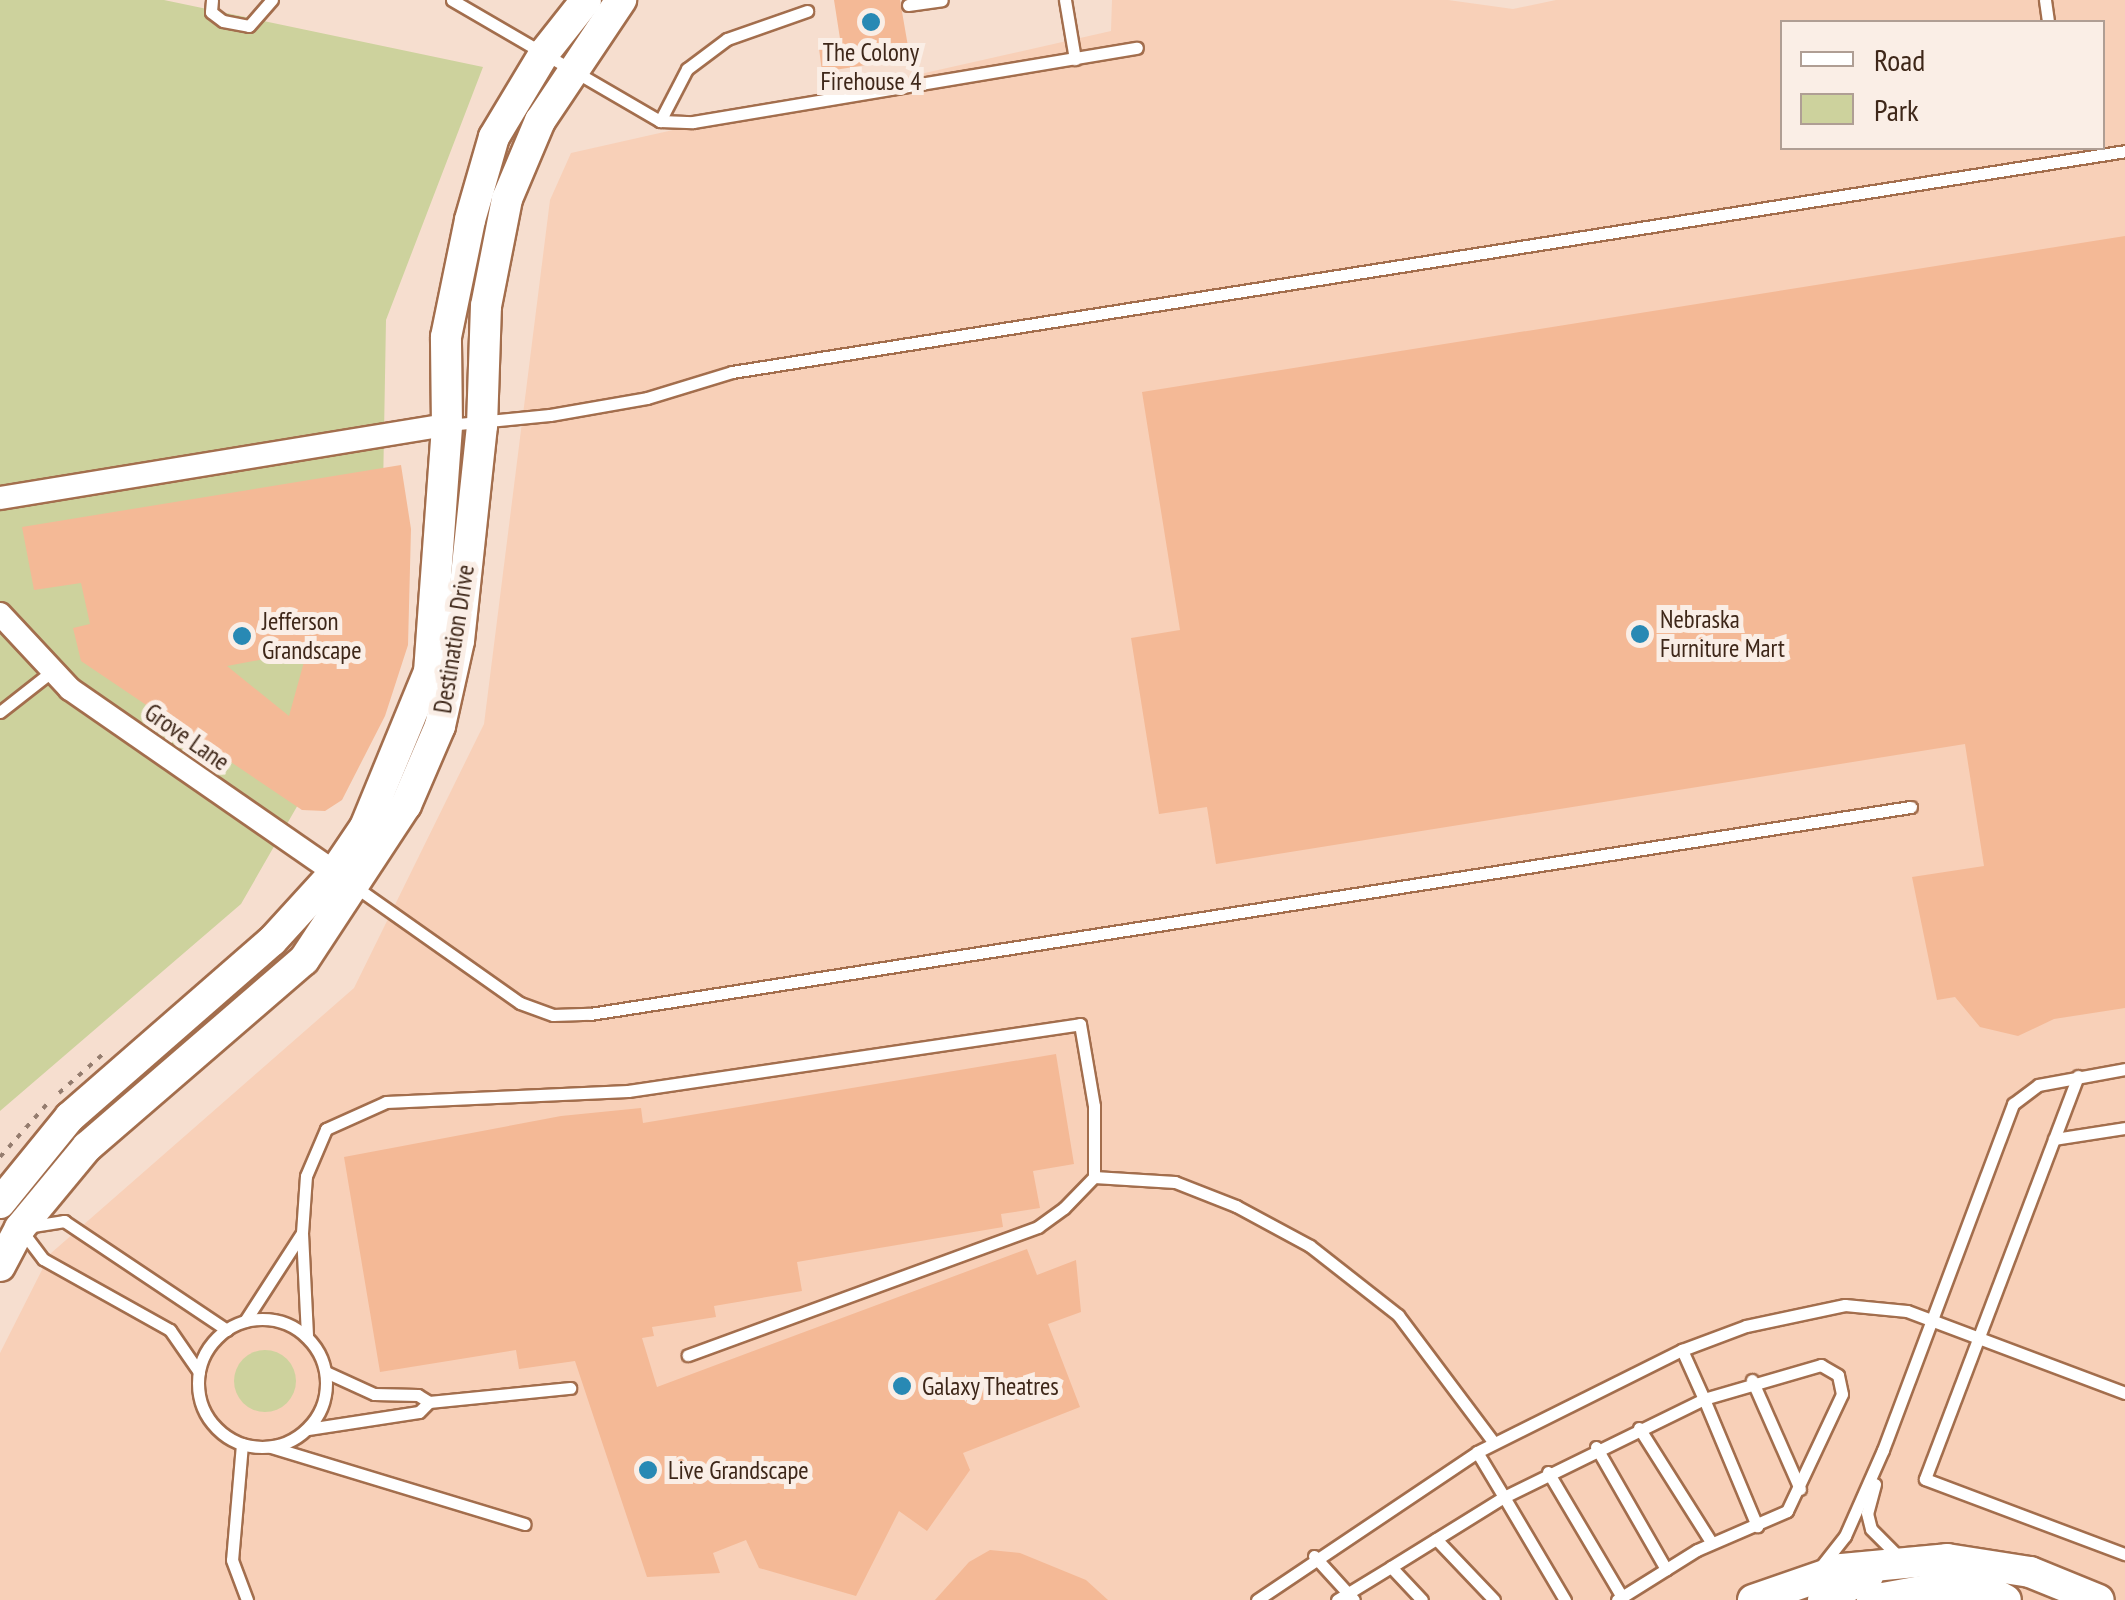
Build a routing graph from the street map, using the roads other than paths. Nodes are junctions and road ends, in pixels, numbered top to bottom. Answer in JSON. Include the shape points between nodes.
{"nodes":[{"id":1,"x":212,"y":0,"type":"edge"},
{"id":2,"x":272,"y":0,"type":"edge"},
{"id":3,"x":452,"y":0,"type":"edge"},
{"id":4,"x":586,"y":0,"type":"edge"},
{"id":5,"x":621,"y":0,"type":"edge"},
{"id":6,"x":942,"y":0,"type":"edge"},
{"id":7,"x":1065,"y":0,"type":"edge"},
{"id":8,"x":908,"y":6,"type":"dead end"},
{"id":9,"x":806,"y":11,"type":"dead end"},
{"id":10,"x":1137,"y":48,"type":"dead end"},
{"id":11,"x":544,"y":52,"type":"junction"},
{"id":12,"x":1075,"y":59,"type":"junction"},
{"id":13,"x":572,"y":70,"type":"junction"},
{"id":14,"x":660,"y":121,"type":"junction"},
{"id":15,"x":2125,"y":151,"type":"edge"},
{"id":16,"x":448,"y":425,"type":"junction"},
{"id":17,"x":482,"y":426,"type":"junction"},
{"id":18,"x":0,"y":498,"type":"edge"},
{"id":19,"x":0,"y":614,"type":"edge"},
{"id":20,"x":50,"y":672,"type":"junction"},
{"id":21,"x":2,"y":706,"type":"edge"},
{"id":22,"x":1912,"y":808,"type":"dead end"},
{"id":23,"x":346,"y":880,"type":"junction"},
{"id":24,"x":2125,"y":1069,"type":"edge"},
{"id":25,"x":2078,"y":1076,"type":"junction"},
{"id":26,"x":2125,"y":1128,"type":"edge"},
{"id":27,"x":2054,"y":1139,"type":"junction"},
{"id":28,"x":1094,"y":1176,"type":"junction"},
{"id":29,"x":7,"y":1212,"type":"edge"},
{"id":30,"x":302,"y":1233,"type":"junction"},
{"id":31,"x":0,"y":1266,"type":"edge"},
{"id":32,"x":1932,"y":1319,"type":"junction"},
{"id":33,"x":245,"y":1322,"type":"junction"},
{"id":34,"x":227,"y":1330,"type":"junction"},
{"id":35,"x":306,"y":1336,"type":"junction"},
{"id":36,"x":1979,"y":1337,"type":"junction"},
{"id":37,"x":1682,"y":1350,"type":"junction"},
{"id":38,"x":688,"y":1356,"type":"dead end"},
{"id":39,"x":199,"y":1372,"type":"junction"},
{"id":40,"x":326,"y":1372,"type":"junction"},
{"id":41,"x":1752,"y":1380,"type":"junction"},
{"id":42,"x":570,"y":1388,"type":"dead end"},
{"id":43,"x":2125,"y":1393,"type":"edge"},
{"id":44,"x":1704,"y":1398,"type":"junction"},
{"id":45,"x":430,"y":1402,"type":"junction"},
{"id":46,"x":1639,"y":1428,"type":"junction"},
{"id":47,"x":308,"y":1429,"type":"junction"},
{"id":48,"x":1494,"y":1443,"type":"junction"},
{"id":49,"x":242,"y":1444,"type":"junction"},
{"id":50,"x":271,"y":1447,"type":"junction"},
{"id":51,"x":1596,"y":1448,"type":"junction"},
{"id":52,"x":1883,"y":1450,"type":"junction"},
{"id":53,"x":1477,"y":1452,"type":"junction"},
{"id":54,"x":1548,"y":1472,"type":"junction"},
{"id":55,"x":1800,"y":1489,"type":"junction"},
{"id":56,"x":1504,"y":1497,"type":"junction"},
{"id":57,"x":525,"y":1524,"type":"dead end"},
{"id":58,"x":1756,"y":1526,"type":"junction"},
{"id":59,"x":1436,"y":1539,"type":"junction"},
{"id":60,"x":1711,"y":1542,"type":"junction"},
{"id":61,"x":2125,"y":1554,"type":"edge"},
{"id":62,"x":1314,"y":1556,"type":"junction"},
{"id":63,"x":1909,"y":1562,"type":"junction"},
{"id":64,"x":1390,"y":1567,"type":"junction"},
{"id":65,"x":1666,"y":1569,"type":"junction"},
{"id":66,"x":1814,"y":1590,"type":"edge"},
{"id":67,"x":1346,"y":1598,"type":"edge"},
{"id":68,"x":1620,"y":1598,"type":"edge"},
{"id":69,"x":247,"y":1600,"type":"edge"},
{"id":70,"x":1257,"y":1600,"type":"edge"},
{"id":71,"x":1422,"y":1600,"type":"edge"},
{"id":72,"x":1494,"y":1600,"type":"edge"},
{"id":73,"x":1564,"y":1600,"type":"edge"},
{"id":74,"x":1753,"y":1600,"type":"edge"},
{"id":75,"x":1872,"y":1600,"type":"edge"},
{"id":76,"x":2006,"y":1600,"type":"edge"},
{"id":77,"x":2099,"y":1600,"type":"edge"}],
"edges":[{"from":1,"to":2,"type":"lane","via":[[211,12],[223,21],[249,26]]},
{"from":3,"to":11,"type":"lane"},
{"from":4,"to":11,"type":"street","name":"Destination Drive"},
{"from":5,"to":13,"type":"street","name":"Destination Drive"},
{"from":6,"to":8,"type":"lane"},
{"from":7,"to":12,"type":"lane"},
{"from":9,"to":14,"type":"lane","via":[[727,39],[687,69]]},
{"from":10,"to":12,"type":"lane"},
{"from":11,"to":13,"type":"lane"},
{"from":11,"to":16,"type":"street","name":"Destination Drive","via":[[494,137],[470,220],[446,337]]},
{"from":12,"to":14,"type":"lane","via":[[693,122]]},
{"from":13,"to":14,"type":"lane"},
{"from":13,"to":17,"type":"street","name":"Destination Drive","via":[[540,121],[507,199],[486,306]]},
{"from":15,"to":17,"type":"lane","via":[[732,372],[647,398]]},
{"from":16,"to":17,"type":"lane"},
{"from":16,"to":18,"type":"street"},
{"from":16,"to":23,"type":"street","name":"Destination Drive","via":[[429,672]]},
{"from":17,"to":23,"type":"street","name":"Destination Drive","via":[[459,642],[440,726],[406,805]]},
{"from":19,"to":20,"type":"street","name":"Grove Lane"},
{"from":20,"to":21,"type":"lane"},
{"from":20,"to":23,"type":"street","name":"Grove Lane"},
{"from":22,"to":23,"type":"lane","via":[[590,1014],[553,1014],[520,1003]]},
{"from":23,"to":29,"type":"street","name":"Destination Drive","via":[[304,960]]},
{"from":24,"to":25,"type":"lane"},
{"from":25,"to":27,"type":"lane"},
{"from":25,"to":32,"type":"lane","via":[[2038,1085],[2013,1104]]},
{"from":26,"to":27,"type":"lane"},
{"from":27,"to":36,"type":"lane"},
{"from":28,"to":30,"type":"lane","via":[[1094,1106],[1080,1024],[628,1090],[386,1102],[326,1128],[306,1176]]},
{"from":28,"to":38,"type":"lane","via":[[1038,1227]]},
{"from":28,"to":48,"type":"lane","via":[[1175,1182],[1310,1246],[1398,1315]]},
{"from":29,"to":31,"type":"street","name":"Destination Drive"},
{"from":29,"to":34,"type":"lane","via":[[64,1221]]},
{"from":29,"to":39,"type":"lane","via":[[43,1259],[170,1330]]},
{"from":30,"to":33,"type":"lane"},
{"from":30,"to":35,"type":"lane"},
{"from":32,"to":36,"type":"lane"},
{"from":32,"to":37,"type":"lane","via":[[1846,1305],[1746,1326]]},
{"from":32,"to":52,"type":"lane"},
{"from":33,"to":34,"type":"lane"},
{"from":33,"to":35,"type":"lane","via":[[278,1321]]},
{"from":34,"to":39,"type":"lane"},
{"from":35,"to":40,"type":"lane"},
{"from":36,"to":43,"type":"lane"},
{"from":36,"to":61,"type":"lane","via":[[1926,1479]]},
{"from":37,"to":44,"type":"lane"},
{"from":37,"to":48,"type":"lane"},
{"from":39,"to":49,"type":"lane","via":[[212,1424]]},
{"from":40,"to":45,"type":"lane","via":[[374,1394],[418,1395]]},
{"from":40,"to":47,"type":"lane","via":[[320,1412]]},
{"from":41,"to":44,"type":"lane"},
{"from":41,"to":55,"type":"lane"},
{"from":41,"to":55,"type":"lane","via":[[1821,1365],[1838,1374],[1842,1394]]},
{"from":42,"to":45,"type":"lane"},
{"from":44,"to":46,"type":"lane"},
{"from":44,"to":58,"type":"lane"},
{"from":45,"to":47,"type":"lane","via":[[419,1412]]},
{"from":46,"to":51,"type":"lane"},
{"from":46,"to":60,"type":"lane"},
{"from":47,"to":50,"type":"lane"},
{"from":48,"to":53,"type":"lane"},
{"from":49,"to":50,"type":"lane"},
{"from":49,"to":69,"type":"lane","via":[[232,1560]]},
{"from":50,"to":57,"type":"lane"},
{"from":51,"to":54,"type":"lane"},
{"from":51,"to":65,"type":"lane"},
{"from":52,"to":63,"type":"lane","via":[[1867,1513],[1884,1548]]},
{"from":52,"to":66,"type":"lane"},
{"from":53,"to":56,"type":"lane"},
{"from":53,"to":62,"type":"lane"},
{"from":54,"to":56,"type":"lane"},
{"from":54,"to":68,"type":"lane"},
{"from":55,"to":58,"type":"lane","via":[[1787,1511]]},
{"from":56,"to":59,"type":"lane"},
{"from":56,"to":73,"type":"lane"},
{"from":58,"to":60,"type":"lane"},
{"from":59,"to":64,"type":"lane"},
{"from":59,"to":72,"type":"lane"},
{"from":60,"to":65,"type":"lane"},
{"from":62,"to":67,"type":"lane"},
{"from":62,"to":70,"type":"lane"},
{"from":63,"to":66,"type":"street"},
{"from":63,"to":77,"type":"street","via":[[1977,1559]]},
{"from":64,"to":67,"type":"lane"},
{"from":64,"to":71,"type":"lane"},
{"from":65,"to":68,"type":"lane"},
{"from":66,"to":74,"type":"street"},
{"from":75,"to":76,"type":"street","via":[[1948,1586]]}]}
